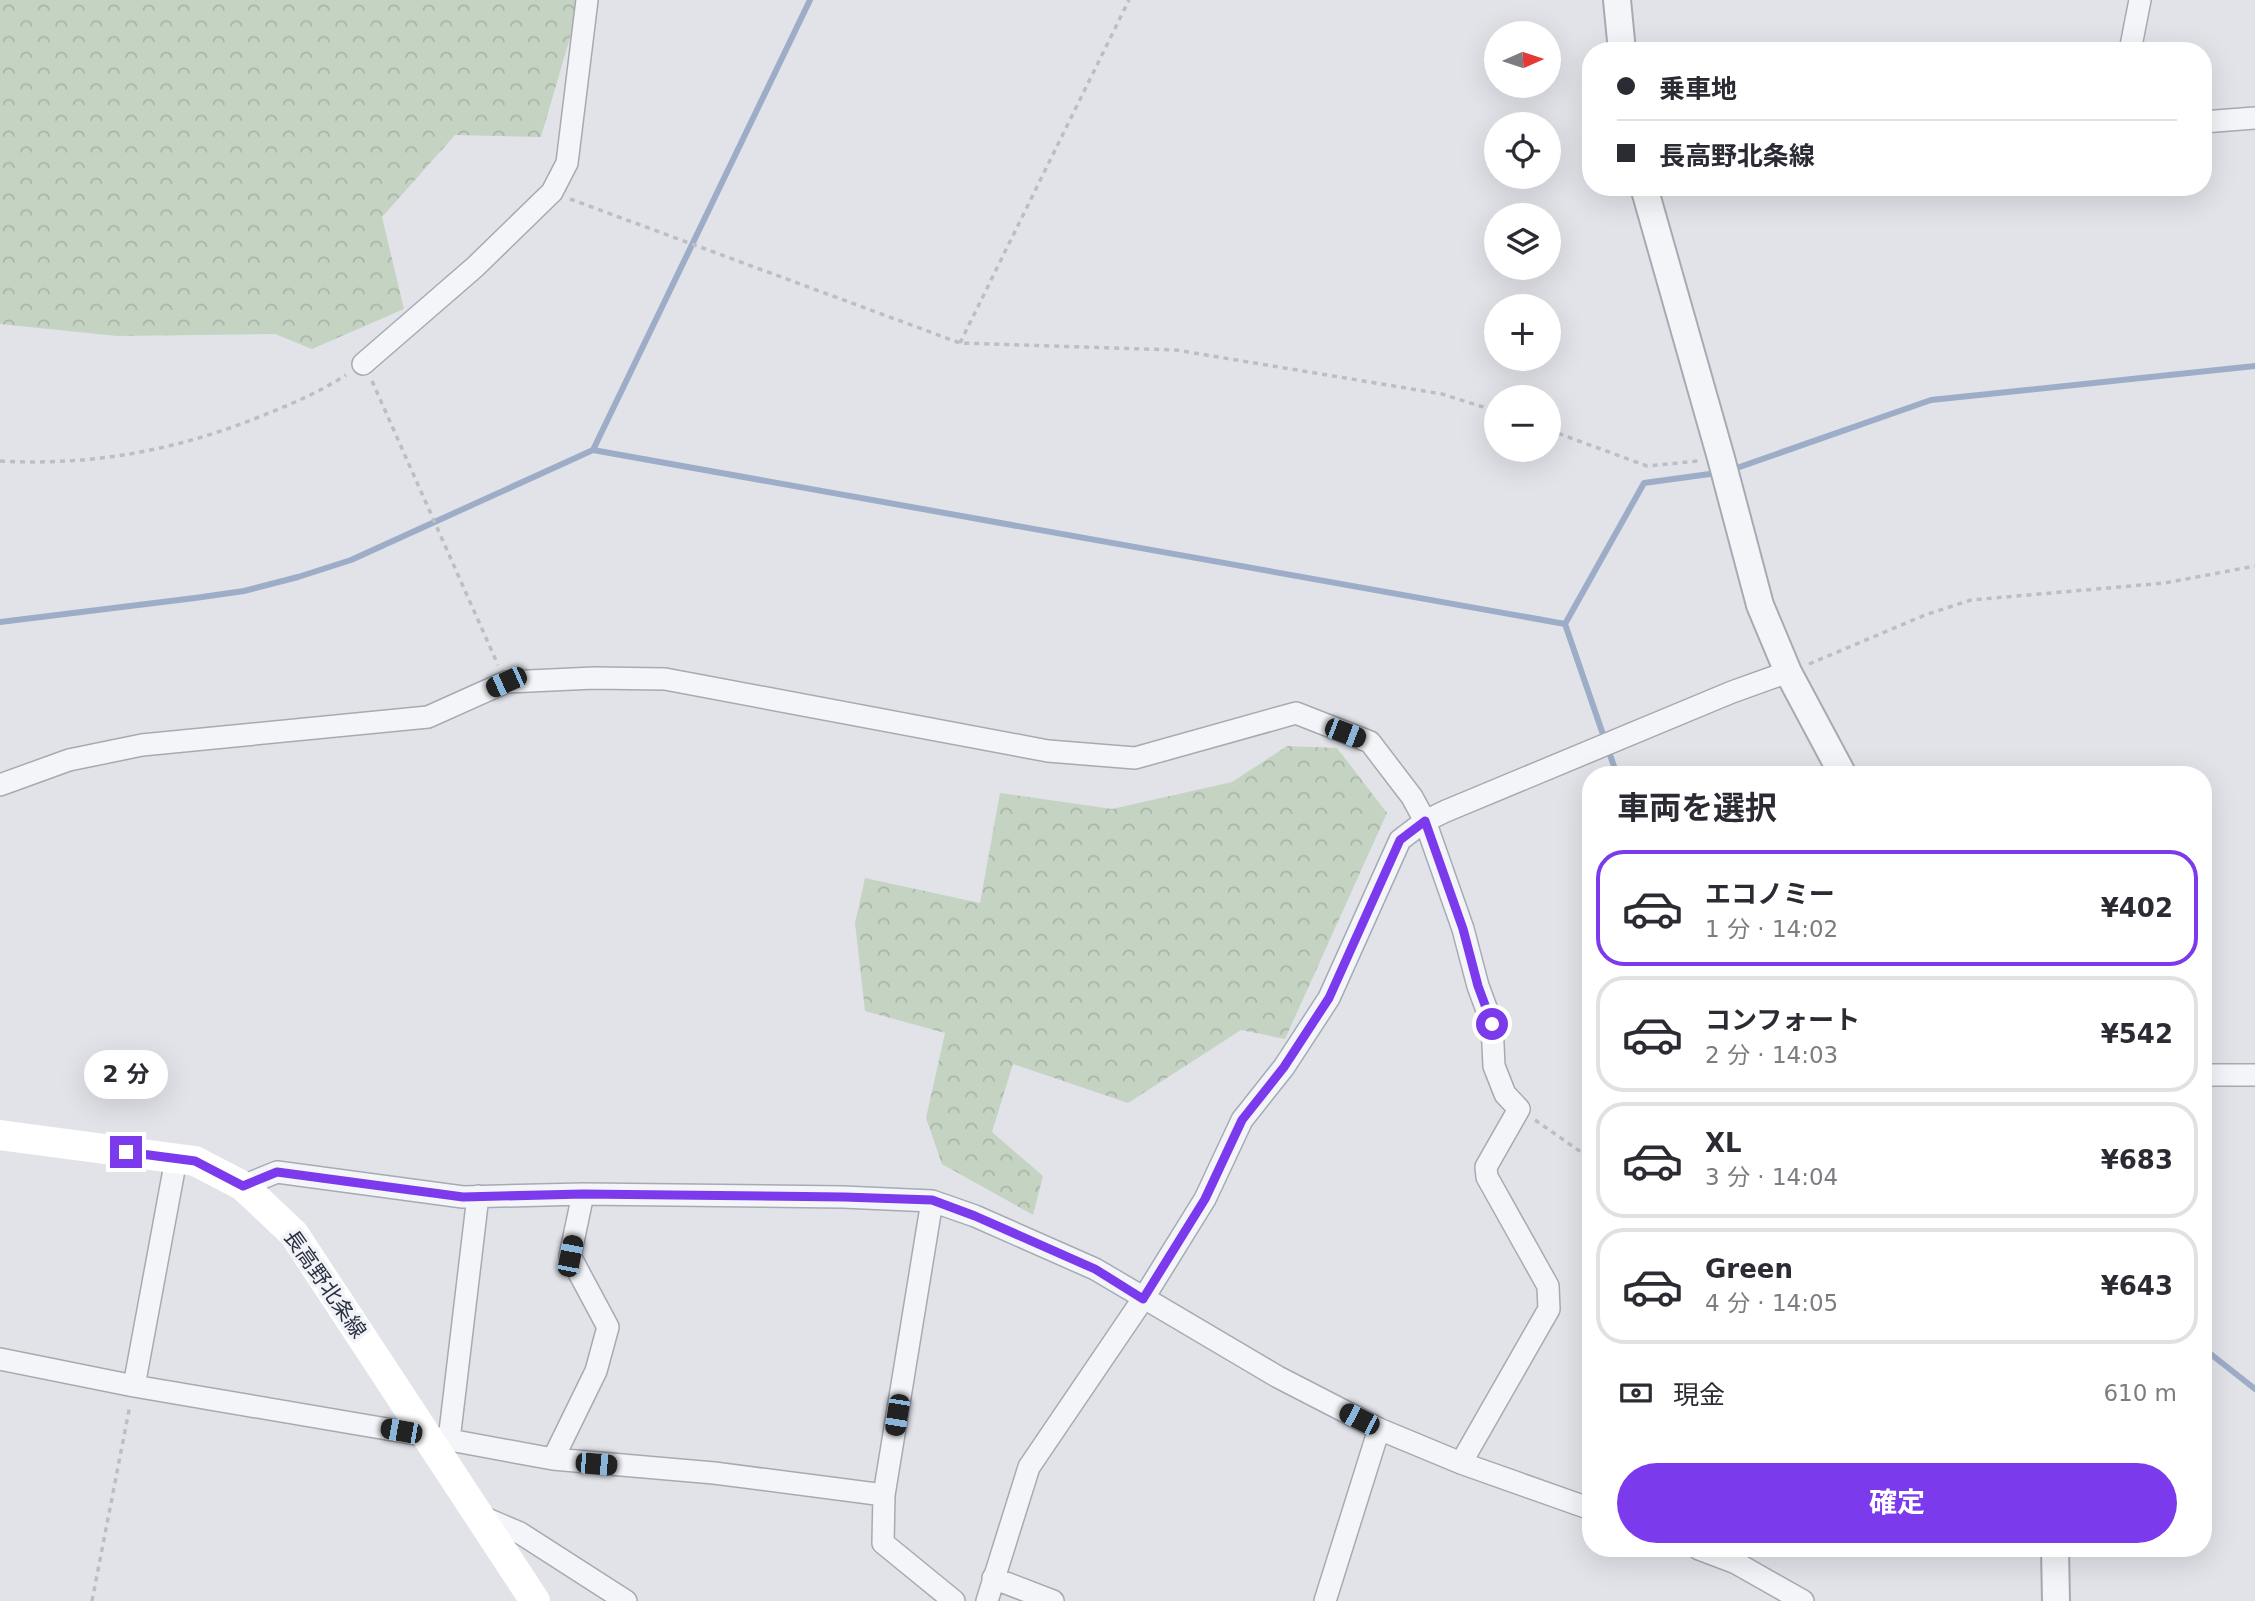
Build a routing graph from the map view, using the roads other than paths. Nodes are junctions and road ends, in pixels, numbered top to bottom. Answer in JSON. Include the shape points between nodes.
{"nodes":[{"id":1,"x":587,"y":0,"type":"edge"},
{"id":2,"x":1617,"y":0,"type":"edge"},
{"id":3,"x":2140,"y":0,"type":"edge"},
{"id":4,"x":1621,"y":42,"type":"edge"},
{"id":5,"x":2132,"y":42,"type":"edge"},
{"id":6,"x":2255,"y":118,"type":"edge"},
{"id":7,"x":2212,"y":121,"type":"edge"},
{"id":8,"x":1647,"y":196,"type":"edge"},
{"id":9,"x":363,"y":364,"type":"road end"},
{"id":10,"x":1788,"y":673,"type":"junction"},
{"id":11,"x":1838,"y":766,"type":"edge"},
{"id":12,"x":0,"y":785,"type":"edge"},
{"id":13,"x":1425,"y":821,"type":"junction"},
{"id":14,"x":2212,"y":1075,"type":"edge"},
{"id":15,"x":2255,"y":1075,"type":"edge"},
{"id":16,"x":0,"y":1135,"type":"edge"},
{"id":17,"x":176,"y":1158,"type":"junction"},
{"id":18,"x":243,"y":1186,"type":"junction"},
{"id":19,"x":583,"y":1194,"type":"junction"},
{"id":20,"x":478,"y":1196,"type":"junction"},
{"id":21,"x":932,"y":1200,"type":"junction"},
{"id":22,"x":1143,"y":1299,"type":"junction"},
{"id":23,"x":0,"y":1359,"type":"edge"},
{"id":24,"x":134,"y":1386,"type":"junction"},
{"id":25,"x":1379,"y":1429,"type":"junction"},
{"id":26,"x":438,"y":1438,"type":"junction"},
{"id":27,"x":553,"y":1459,"type":"junction"},
{"id":28,"x":1461,"y":1463,"type":"junction"},
{"id":29,"x":884,"y":1495,"type":"junction"},
{"id":30,"x":1582,"y":1506,"type":"edge"},
{"id":31,"x":480,"y":1516,"type":"junction"},
{"id":32,"x":1720,"y":1557,"type":"edge"},
{"id":33,"x":2055,"y":1557,"type":"edge"},
{"id":34,"x":993,"y":1578,"type":"junction"},
{"id":35,"x":535,"y":1601,"type":"edge"},
{"id":36,"x":626,"y":1601,"type":"edge"},
{"id":37,"x":954,"y":1601,"type":"edge"},
{"id":38,"x":987,"y":1601,"type":"edge"},
{"id":39,"x":1053,"y":1601,"type":"edge"},
{"id":40,"x":1325,"y":1601,"type":"edge"},
{"id":41,"x":1803,"y":1601,"type":"edge"},
{"id":42,"x":2056,"y":1601,"type":"edge"}],
"edges":[{"from":1,"to":9,"type":"street","via":[[567,163],[552,192],[475,267]]},
{"from":2,"to":4,"type":"street"},
{"from":3,"to":5,"type":"street"},
{"from":6,"to":7,"type":"street"},
{"from":8,"to":10,"type":"street","via":[[1760,604]]},
{"from":10,"to":11,"type":"street"},
{"from":10,"to":13,"type":"street","via":[[1732,692]]},
{"from":12,"to":13,"type":"street","via":[[69,760],[142,746],[428,717],[506,682],[665,679],[1048,751],[1135,758],[1296,713],[1370,742]]},
{"from":13,"to":22,"type":"street","via":[[1400,840],[1329,998],[1242,1120],[1205,1199]]},
{"from":13,"to":28,"type":"street","via":[[1492,1024],[1494,1066],[1505,1094],[1519,1109],[1486,1167],[1487,1177],[1548,1286],[1549,1308]]},
{"from":14,"to":15,"type":"street"},
{"from":16,"to":17,"type":"main road","name":"長高野北条線"},
{"from":17,"to":18,"type":"main road","name":"長高野北条線","via":[[195,1161]]},
{"from":17,"to":24,"type":"street"},
{"from":18,"to":20,"type":"street","via":[[277,1172]]},
{"from":18,"to":26,"type":"main road","name":"長高野北条線","via":[[294,1234]]},
{"from":19,"to":20,"type":"street"},
{"from":19,"to":21,"type":"street"},
{"from":19,"to":27,"type":"street","via":[[570,1256],[608,1327],[596,1371]]},
{"from":20,"to":26,"type":"street"},
{"from":21,"to":22,"type":"street","via":[[1095,1269]]},
{"from":21,"to":29,"type":"street"},
{"from":22,"to":25,"type":"street"},
{"from":22,"to":34,"type":"street","via":[[1029,1466]]},
{"from":23,"to":24,"type":"street"},
{"from":24,"to":26,"type":"street"},
{"from":25,"to":28,"type":"street"},
{"from":25,"to":40,"type":"street"},
{"from":26,"to":27,"type":"street"},
{"from":26,"to":31,"type":"main road","name":"長高野北条線"},
{"from":27,"to":29,"type":"street"},
{"from":28,"to":30,"type":"street"},
{"from":29,"to":37,"type":"street","via":[[883,1543]]},
{"from":31,"to":35,"type":"main road","name":"長高野北条線"},
{"from":31,"to":36,"type":"street","via":[[520,1533]]},
{"from":32,"to":41,"type":"street"},
{"from":33,"to":42,"type":"street"},
{"from":34,"to":38,"type":"street"},
{"from":34,"to":39,"type":"street"}]}
